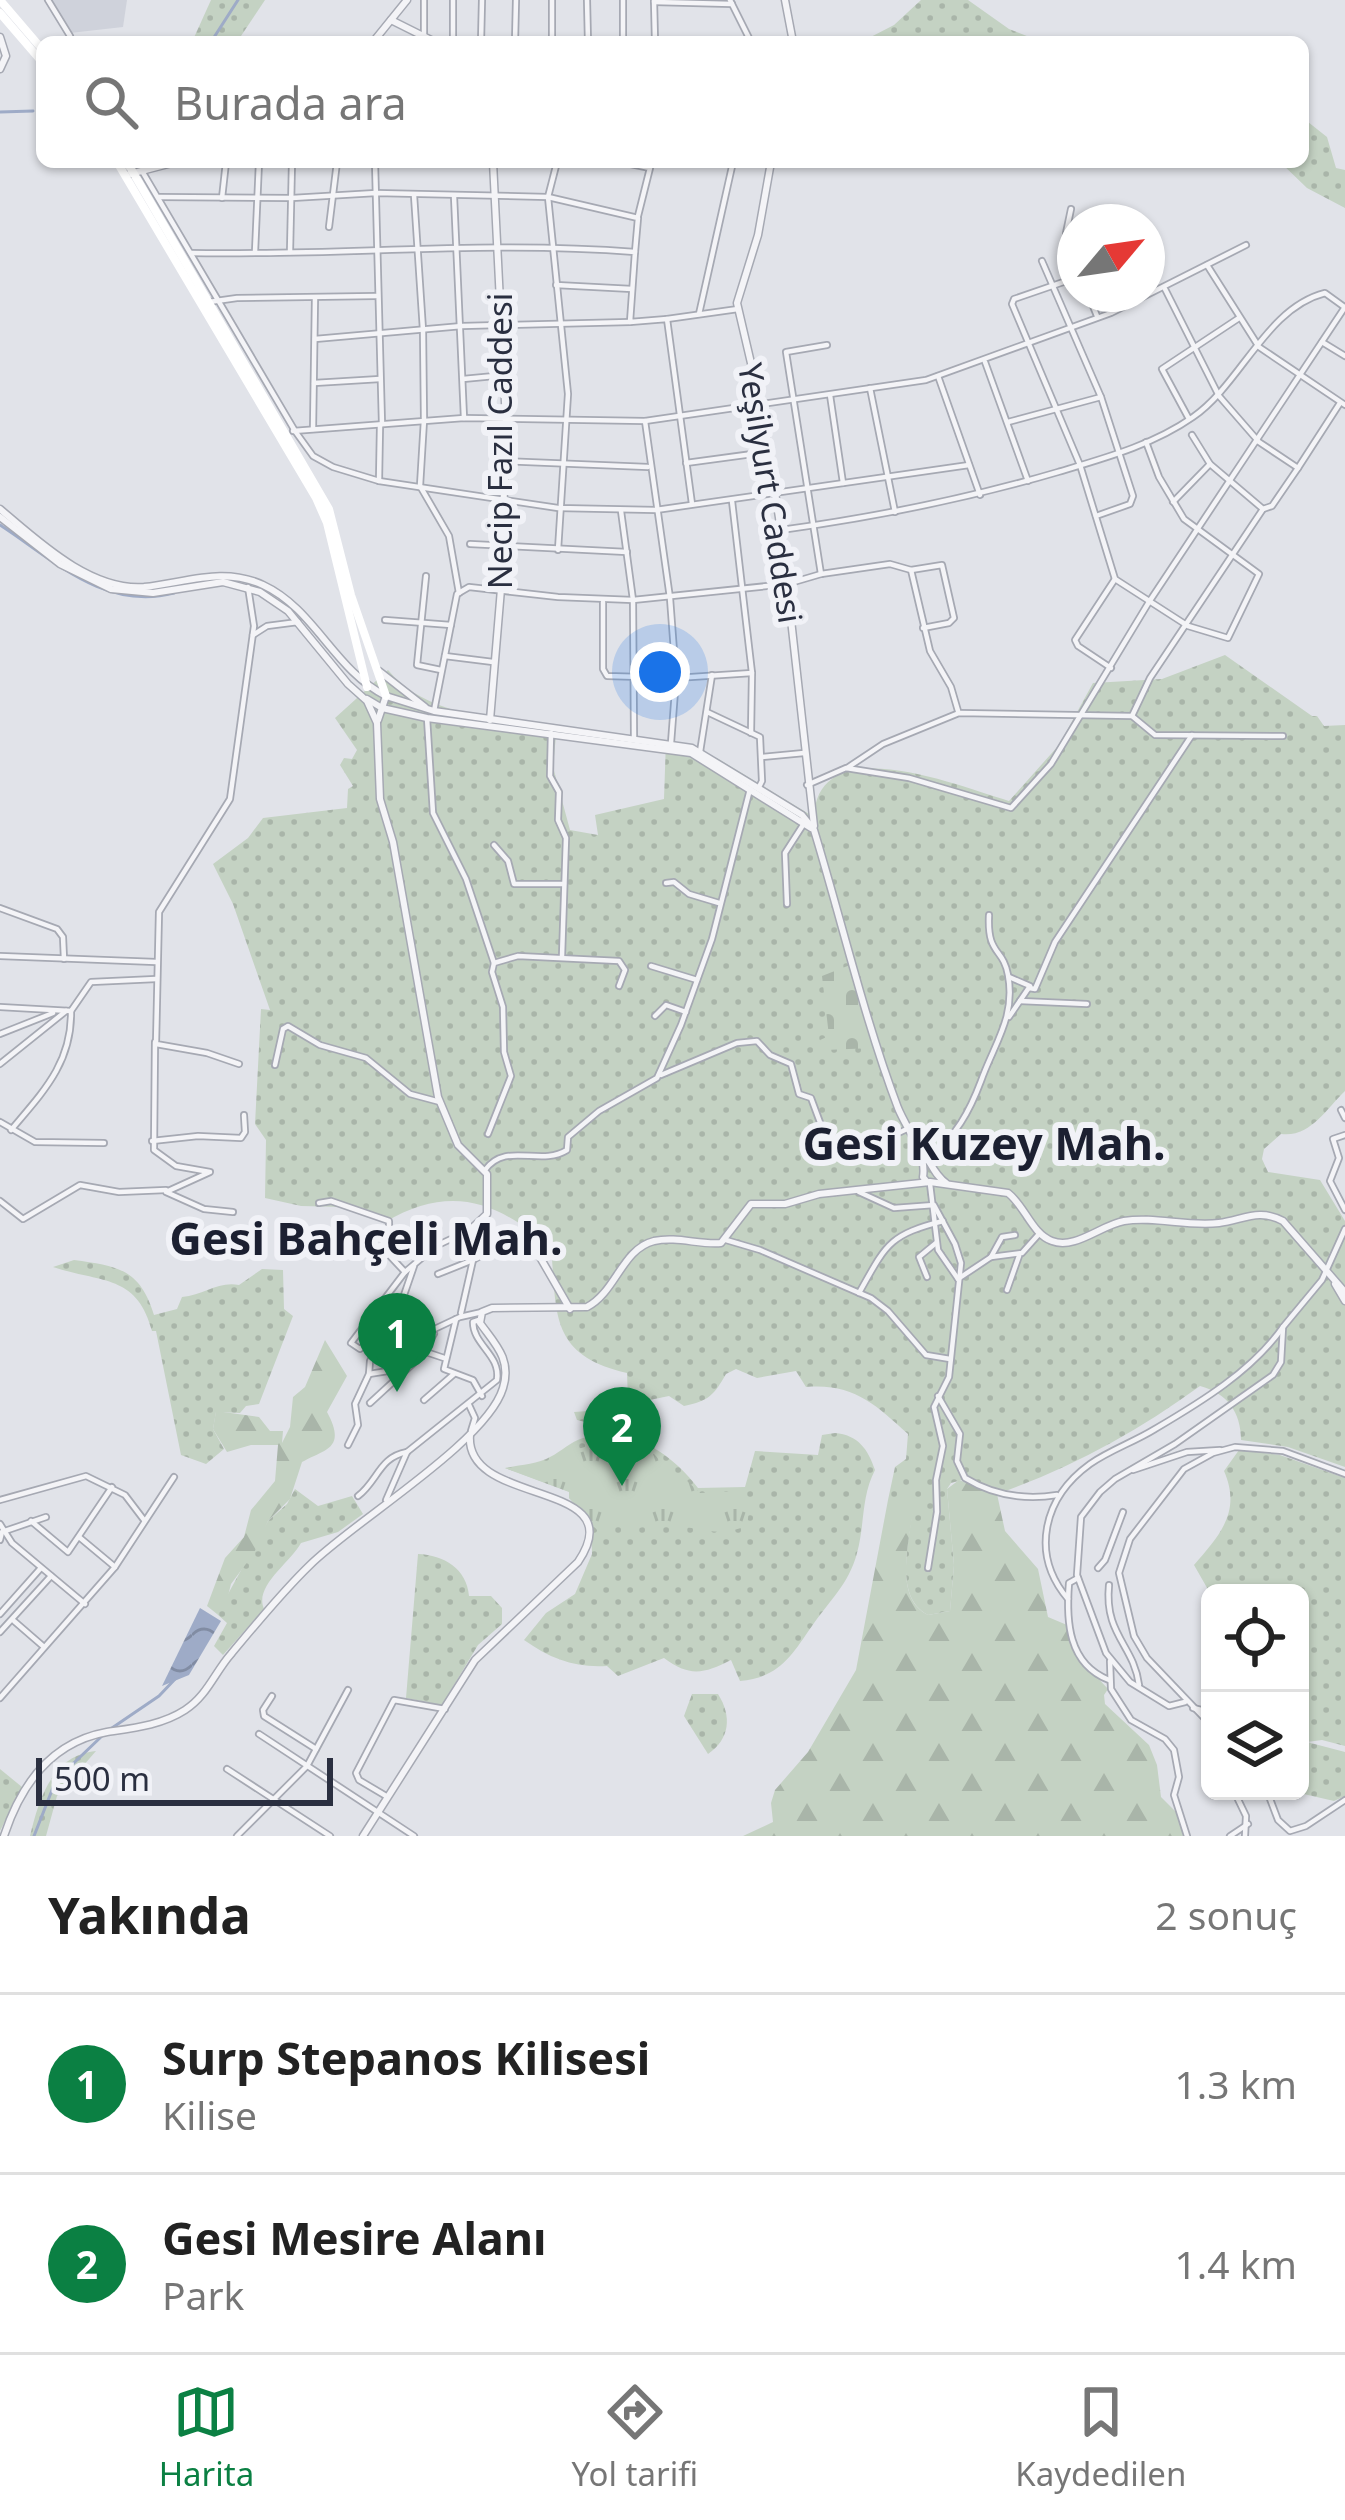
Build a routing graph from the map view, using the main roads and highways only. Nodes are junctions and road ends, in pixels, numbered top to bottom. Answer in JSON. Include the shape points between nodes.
{"nodes":[{"id":1,"x":0,"y":0,"type":"edge"},
{"id":2,"x":0,"y":13,"type":"edge"},
{"id":3,"x":36,"y":42,"type":"edge"},
{"id":4,"x":36,"y":55,"type":"edge"},
{"id":5,"x":126,"y":168,"type":"edge"},
{"id":6,"x":131,"y":168,"type":"edge"},
{"id":7,"x":134,"y":173,"type":"junction"},
{"id":8,"x":366,"y":654,"type":"junction"},
{"id":9,"x":368,"y":687,"type":"road end"},
{"id":10,"x":386,"y":696,"type":"road end"}],
"edges":[{"from":1,"to":3,"type":"main road"},
{"from":2,"to":4,"type":"main road"},
{"from":5,"to":7,"type":"main road"},
{"from":6,"to":7,"type":"main road"},
{"from":7,"to":8,"type":"main road","via":[[316,499]]},
{"from":7,"to":8,"type":"main road","via":[[329,509]]},
{"from":8,"to":9,"type":"main road"},
{"from":8,"to":10,"type":"main road"}]}
